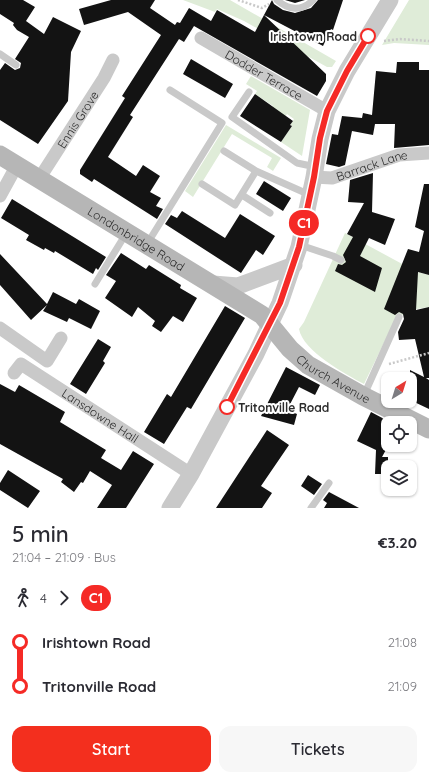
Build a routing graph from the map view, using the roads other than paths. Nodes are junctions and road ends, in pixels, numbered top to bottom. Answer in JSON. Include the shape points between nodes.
{"nodes":[{"id":1,"x":312,"y":0,"type":"edge"},
{"id":2,"x":390,"y":0,"type":"edge"},
{"id":3,"x":275,"y":1,"type":"edge"},
{"id":4,"x":201,"y":38,"type":"dead end"},
{"id":5,"x":0,"y":54,"type":"edge"},
{"id":6,"x":114,"y":60,"type":"dead end"},
{"id":7,"x":16,"y":65,"type":"dead end"},
{"id":8,"x":170,"y":90,"type":"dead end"},
{"id":9,"x":249,"y":92,"type":"dead end"},
{"id":10,"x":327,"y":111,"type":"junction"},
{"id":11,"x":224,"y":151,"type":"dead end"},
{"id":12,"x":429,"y":153,"type":"edge"},
{"id":13,"x":0,"y":154,"type":"edge"},
{"id":14,"x":17,"y":165,"type":"junction"},
{"id":15,"x":256,"y":172,"type":"junction"},
{"id":16,"x":315,"y":172,"type":"junction"},
{"id":17,"x":39,"y":179,"type":"junction"},
{"id":18,"x":202,"y":184,"type":"dead end"},
{"id":19,"x":242,"y":195,"type":"junction"},
{"id":20,"x":310,"y":195,"type":"junction"},
{"id":21,"x":0,"y":196,"type":"edge"},
{"id":22,"x":270,"y":213,"type":"dead end"},
{"id":23,"x":127,"y":232,"type":"junction"},
{"id":24,"x":147,"y":244,"type":"junction"},
{"id":25,"x":299,"y":245,"type":"junction"},
{"id":26,"x":340,"y":260,"type":"dead end"},
{"id":27,"x":294,"y":265,"type":"junction"},
{"id":28,"x":95,"y":284,"type":"dead end"},
{"id":29,"x":213,"y":284,"type":"junction"},
{"id":30,"x":399,"y":317,"type":"dead end"},
{"id":31,"x":271,"y":324,"type":"junction"},
{"id":32,"x":0,"y":328,"type":"edge"},
{"id":33,"x":62,"y":338,"type":"dead end"},
{"id":34,"x":14,"y":373,"type":"dead end"},
{"id":35,"x":363,"y":396,"type":"junction"},
{"id":36,"x":429,"y":429,"type":"edge"},
{"id":37,"x":191,"y":474,"type":"junction"},
{"id":38,"x":329,"y":482,"type":"dead end"},
{"id":39,"x":170,"y":508,"type":"edge"},
{"id":40,"x":311,"y":508,"type":"edge"}],
"edges":[{"from":1,"to":3,"type":"lane","via":[[302,8],[294,9]]},
{"from":2,"to":10,"type":"street","via":[[347,71]]},
{"from":4,"to":10,"type":"street","name":"Dodder Terrace"},
{"from":5,"to":7,"type":"lane"},
{"from":6,"to":17,"type":"street","name":"Ennis Grove"},
{"from":8,"to":24,"type":"lane","via":[[222,123]]},
{"from":9,"to":16,"type":"lane","via":[[232,117],[297,163]]},
{"from":10,"to":16,"type":"street"},
{"from":11,"to":15,"type":"lane"},
{"from":12,"to":16,"type":"street","name":"Barrack Lane","via":[[399,155],[332,178]]},
{"from":13,"to":14,"type":"main road","name":"Londonbridge Road"},
{"from":14,"to":17,"type":"main road","name":"Londonbridge Road"},
{"from":14,"to":21,"type":"street"},
{"from":15,"to":19,"type":"lane"},
{"from":15,"to":20,"type":"lane"},
{"from":16,"to":20,"type":"street"},
{"from":17,"to":23,"type":"main road","name":"Londonbridge Road"},
{"from":18,"to":19,"type":"lane","via":[[235,205]]},
{"from":19,"to":22,"type":"lane"},
{"from":20,"to":25,"type":"street"},
{"from":23,"to":24,"type":"main road","name":"Londonbridge Road"},
{"from":23,"to":28,"type":"lane"},
{"from":24,"to":29,"type":"main road","name":"Londonbridge Road"},
{"from":25,"to":26,"type":"lane"},
{"from":25,"to":27,"type":"street"},
{"from":27,"to":29,"type":"street","via":[[238,286]]},
{"from":27,"to":31,"type":"street"},
{"from":29,"to":31,"type":"main road","name":"Londonbridge Road","via":[[262,315]]},
{"from":30,"to":35,"type":"lane"},
{"from":31,"to":35,"type":"main road","name":"Church Avenue","via":[[290,349],[308,365]]},
{"from":31,"to":37,"type":"street"},
{"from":32,"to":33,"type":"street","via":[[47,361]]},
{"from":34,"to":37,"type":"street","name":"Lansdowne Hall","via":[[21,364]]},
{"from":35,"to":36,"type":"main road","name":"Church Avenue"},
{"from":37,"to":39,"type":"street"},
{"from":38,"to":40,"type":"lane"}]}
